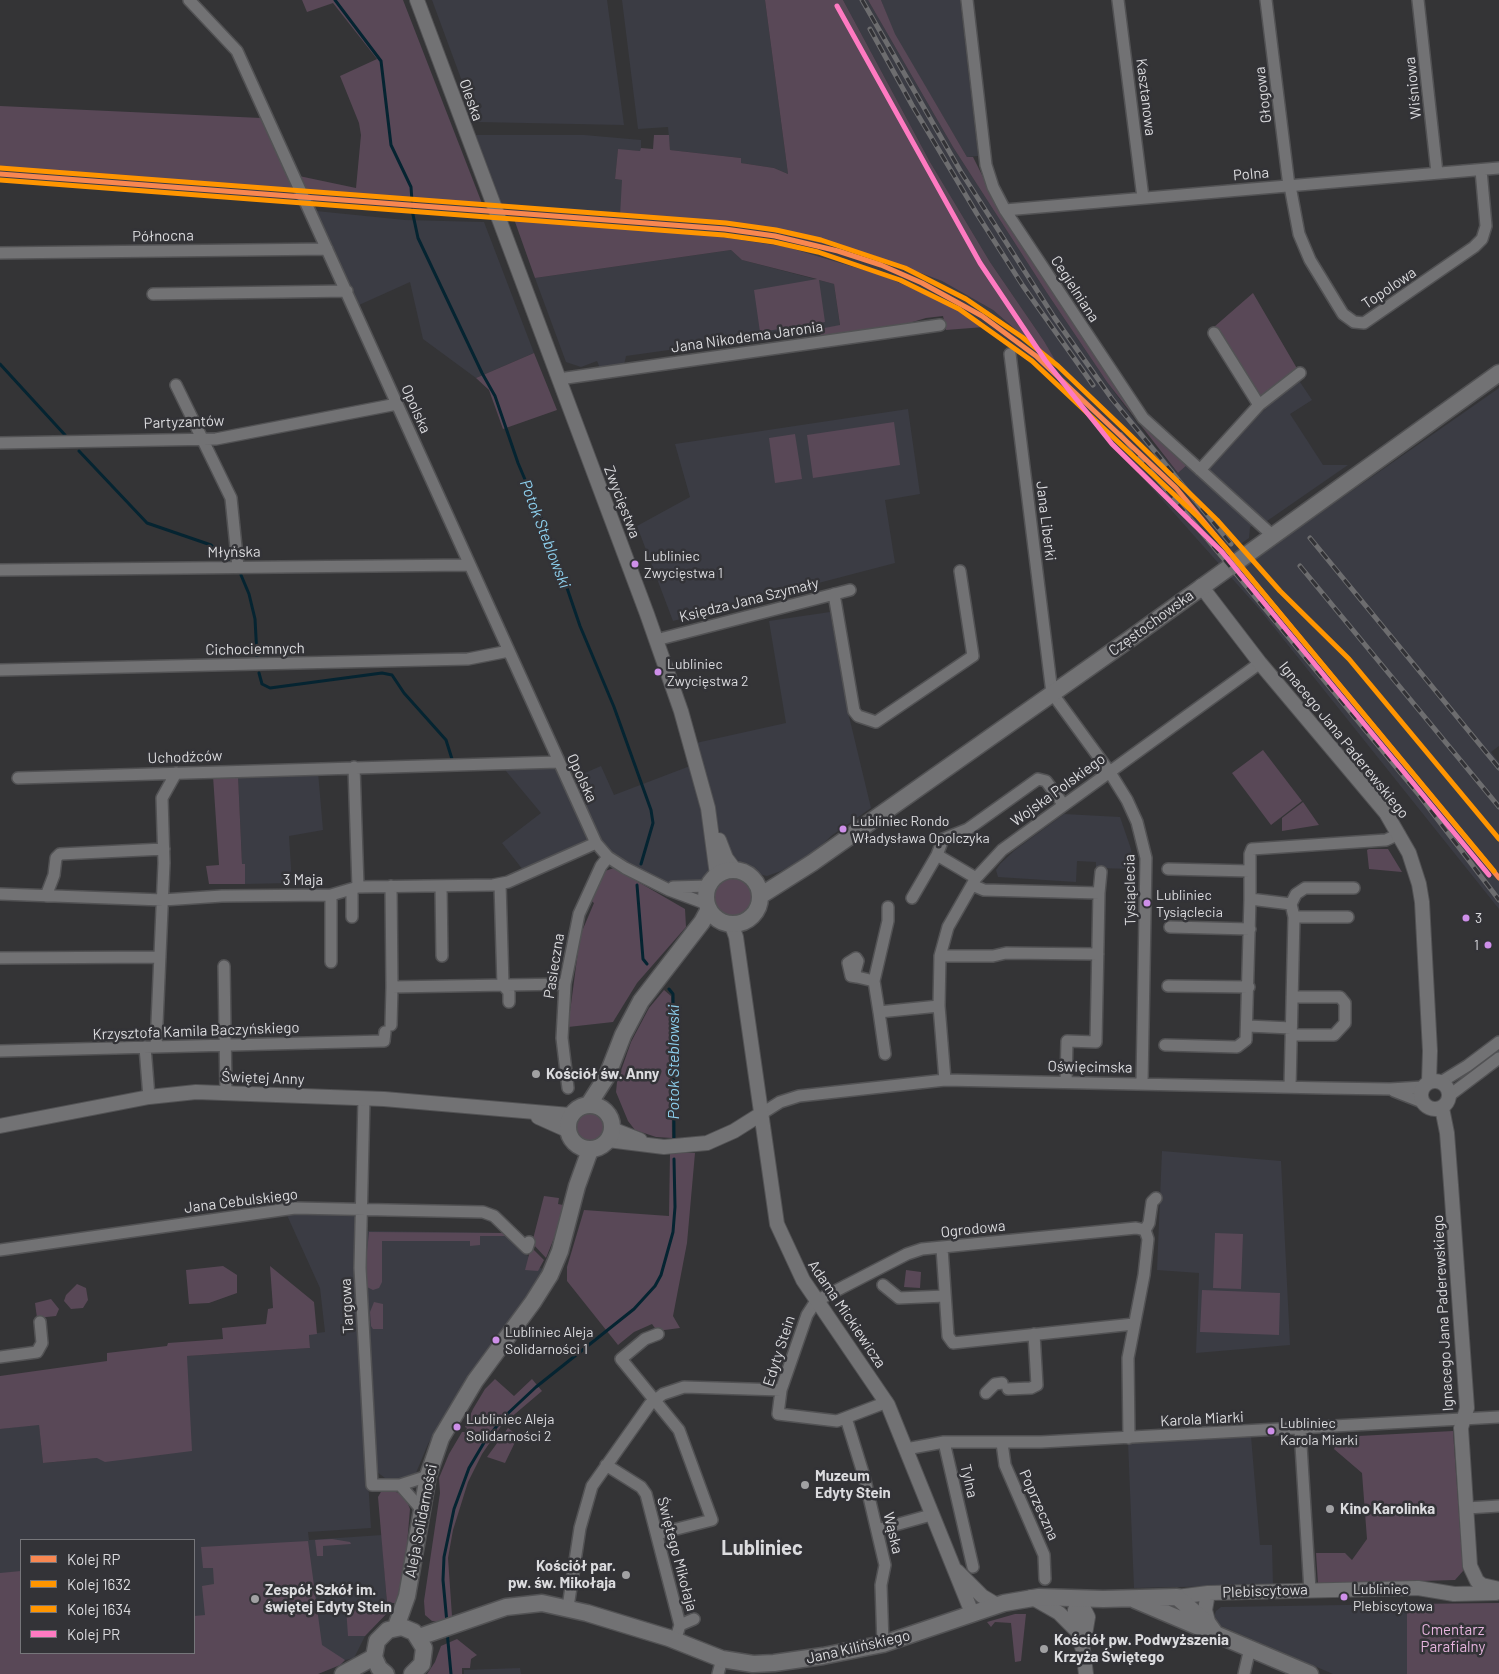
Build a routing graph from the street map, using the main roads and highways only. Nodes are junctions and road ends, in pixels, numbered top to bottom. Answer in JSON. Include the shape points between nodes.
{"nodes":[{"id":1,"x":1499,"y":373,"type":"edge"},
{"id":2,"x":800,"y":870,"type":"junction"},
{"id":3,"x":752,"y":878,"type":"junction"},
{"id":4,"x":760,"y":896,"type":"junction"},
{"id":5,"x":708,"y":906,"type":"junction"},
{"id":6,"x":727,"y":922,"type":"junction"},
{"id":7,"x":663,"y":971,"type":"junction"},
{"id":8,"x":596,"y":1107,"type":"junction"},
{"id":9,"x":584,"y":1148,"type":"junction"},
{"id":10,"x":1130,"y":1599,"type":"junction"},
{"id":11,"x":997,"y":1605,"type":"joint"},
{"id":12,"x":1211,"y":1629,"type":"junction"},
{"id":13,"x":412,"y":1635,"type":"junction"},
{"id":14,"x":724,"y":1665,"type":"edge"},
{"id":15,"x":380,"y":1666,"type":"edge"},
{"id":16,"x":343,"y":1674,"type":"edge"},
{"id":17,"x":359,"y":1674,"type":"edge"},
{"id":18,"x":412,"y":1674,"type":"edge"},
{"id":19,"x":1310,"y":1674,"type":"edge"}],
"edges":[{"from":1,"to":2,"type":"main road","name":"Częstochowska"},
{"from":2,"to":3,"type":"main road","name":"Częstochowska"},
{"from":2,"to":4,"type":"main road","name":"Częstochowska"},
{"from":3,"to":4,"type":"main road"},
{"from":3,"to":5,"type":"main road","via":[[735,870],[713,881]]},
{"from":4,"to":6,"type":"main road","via":[[752,916]]},
{"from":5,"to":6,"type":"main road"},
{"from":5,"to":7,"type":"main road","via":[[702,922]]},
{"from":6,"to":7,"type":"main road","via":[[710,928]]},
{"from":7,"to":8,"type":"main road","via":[[623,1034]]},
{"from":8,"to":9,"type":"main road","via":[[610,1118],[610,1134],[597,1148]]},
{"from":8,"to":9,"type":"main road","via":[[575,1110],[569,1122],[573,1142]]},
{"from":9,"to":13,"type":"main road","name":"Aleja Solidarności","via":[[578,1186],[550,1275],[452,1417],[441,1438],[428,1476],[407,1596]]},
{"from":10,"to":11,"type":"main road","name":"Plebiscytowa","via":[[1031,1597]]},
{"from":10,"to":12,"type":"main road","via":[[1206,1631]]},
{"from":10,"to":12,"type":"main road","name":"Plebiscytowa","via":[[1177,1596]]},
{"from":11,"to":14,"type":"main road","name":"Jana Kilińskiego","via":[[882,1644],[800,1660]]},
{"from":12,"to":19,"type":"main road"},
{"from":13,"to":14,"type":"main road","name":"Jana Kilińskiego","via":[[448,1631],[479,1616],[522,1604],[542,1603],[678,1633]]},
{"from":13,"to":15,"type":"main road","name":"Jana Kilińskiego","via":[[381,1634],[377,1641]]},
{"from":13,"to":18,"type":"main road","name":"Aleja Solidarności","via":[[422,1664]]},
{"from":15,"to":16,"type":"main road"},
{"from":15,"to":17,"type":"main road"}]}
